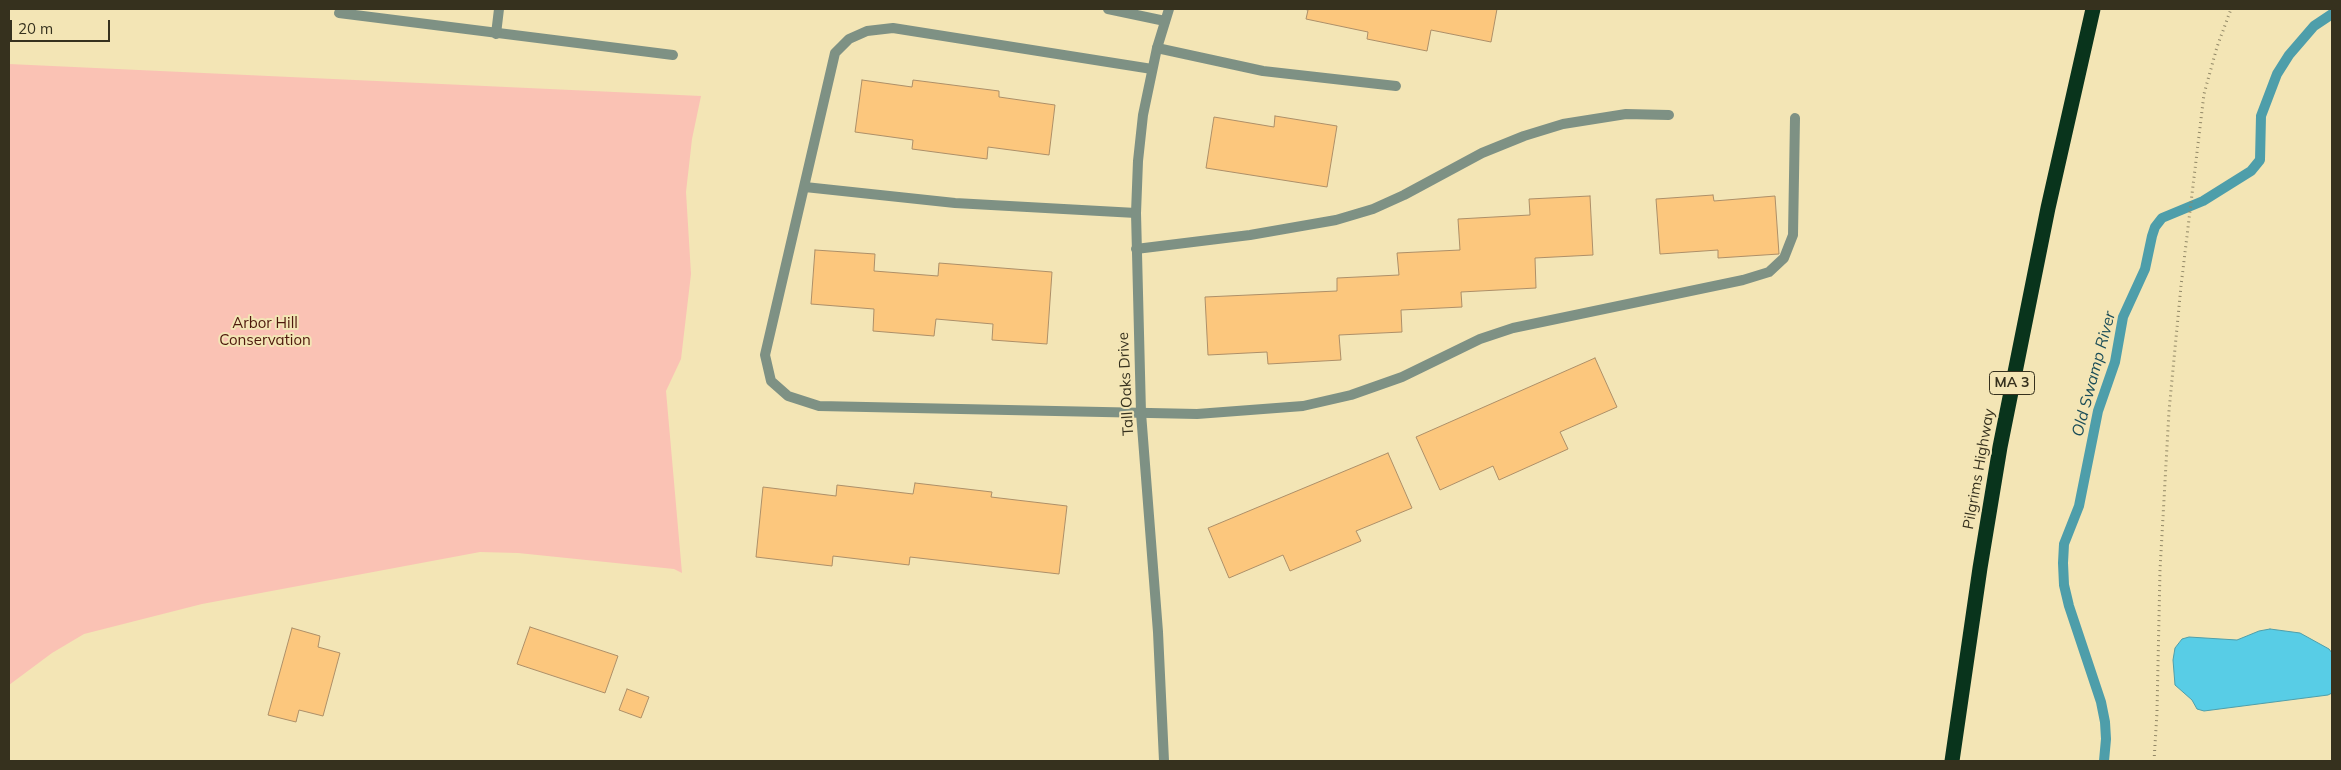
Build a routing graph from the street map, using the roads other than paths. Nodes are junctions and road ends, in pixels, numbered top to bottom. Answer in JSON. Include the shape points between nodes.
{"nodes":[{"id":1,"x":499,"y":9,"type":"edge"},
{"id":2,"x":1108,"y":9,"type":"edge"},
{"id":3,"x":1169,"y":9,"type":"edge"},
{"id":4,"x":2093,"y":9,"type":"edge"},
{"id":5,"x":339,"y":13,"type":"dead end"},
{"id":6,"x":1165,"y":21,"type":"junction"},
{"id":7,"x":496,"y":34,"type":"junction"},
{"id":8,"x":1157,"y":48,"type":"junction"},
{"id":9,"x":673,"y":55,"type":"dead end"},
{"id":10,"x":1152,"y":69,"type":"junction"},
{"id":11,"x":1396,"y":86,"type":"dead end"},
{"id":12,"x":1669,"y":115,"type":"dead end"},
{"id":13,"x":1795,"y":118,"type":"dead end"},
{"id":14,"x":805,"y":187,"type":"junction"},
{"id":15,"x":1136,"y":213,"type":"junction"},
{"id":16,"x":1136,"y":249,"type":"junction"},
{"id":17,"x":1141,"y":413,"type":"junction"},
{"id":18,"x":1164,"y":761,"type":"edge"},
{"id":19,"x":1952,"y":761,"type":"edge"}],
"edges":[{"from":1,"to":7,"type":"street"},
{"from":2,"to":6,"type":"street"},
{"from":3,"to":6,"type":"street","name":"Tall Oaks Drive"},
{"from":4,"to":19,"type":"highway","name":"Pilgrims Highway","number":"MA 3","via":[[2048,208],[2000,447]]},
{"from":5,"to":7,"type":"street"},
{"from":6,"to":8,"type":"street","name":"Tall Oaks Drive"},
{"from":7,"to":9,"type":"street"},
{"from":8,"to":10,"type":"street","name":"Tall Oaks Drive"},
{"from":8,"to":11,"type":"street","via":[[1272,72]]},
{"from":10,"to":14,"type":"street","via":[[893,28],[867,31],[848,39],[835,53]]},
{"from":10,"to":15,"type":"street","name":"Tall Oaks Drive","via":[[1143,115]]},
{"from":12,"to":16,"type":"street","via":[[1626,114],[1563,124],[1524,136],[1482,153],[1404,195],[1336,220],[1250,235]]},
{"from":13,"to":17,"type":"street","via":[[1793,234],[1784,258],[1769,272],[1513,328],[1480,339],[1402,377],[1352,395],[1313,403],[1197,414]]},
{"from":14,"to":15,"type":"street","via":[[955,203]]},
{"from":14,"to":17,"type":"street","via":[[765,355],[771,381],[788,396],[819,406]]},
{"from":15,"to":16,"type":"street","name":"Tall Oaks Drive"},
{"from":16,"to":17,"type":"street","name":"Tall Oaks Drive"},
{"from":17,"to":18,"type":"street","name":"Tall Oaks Drive","via":[[1158,632]]}]}
